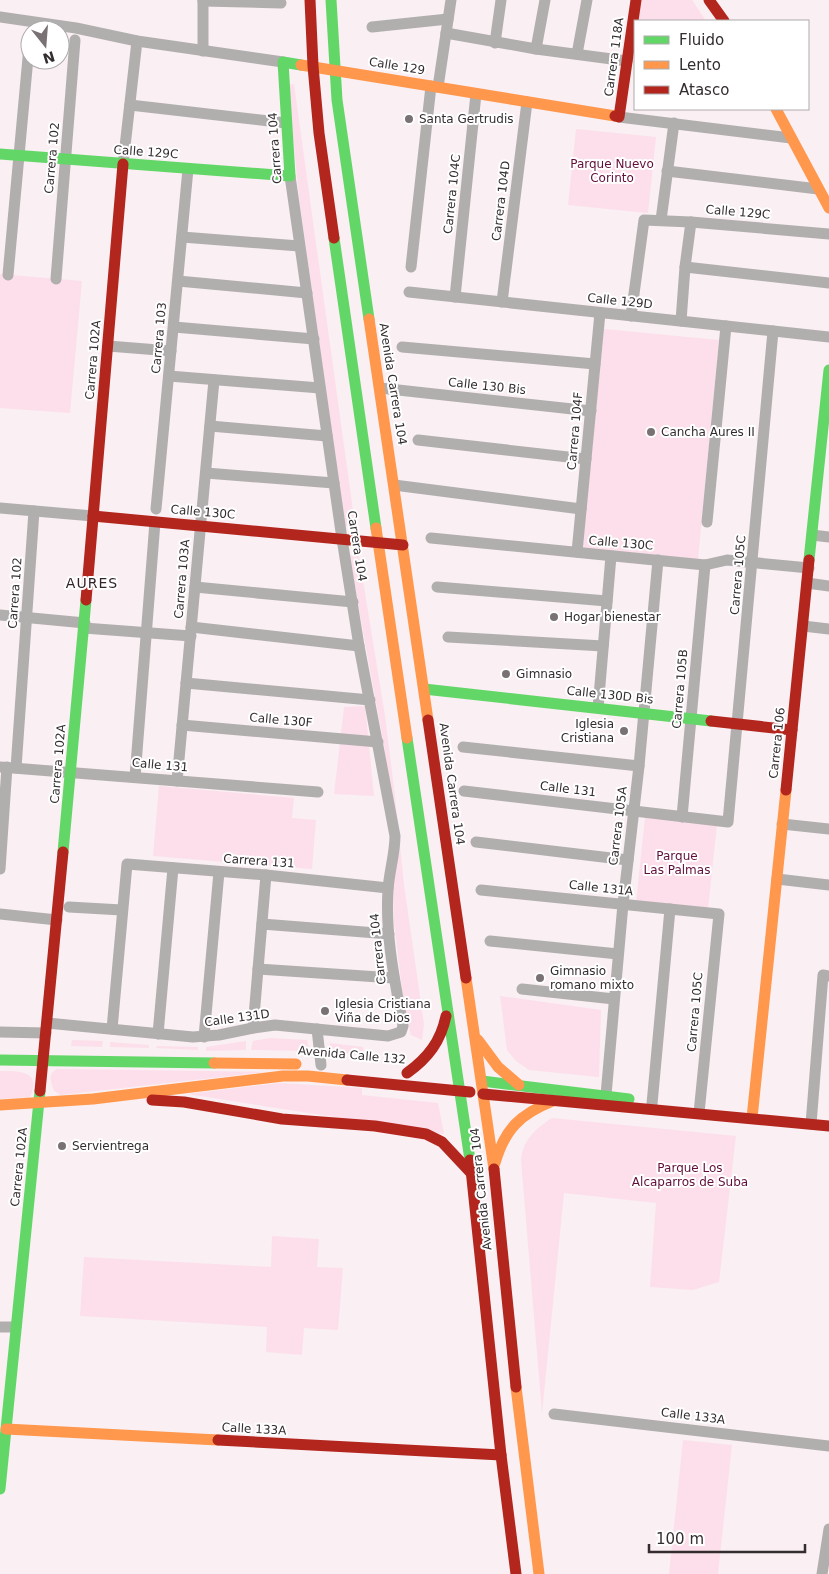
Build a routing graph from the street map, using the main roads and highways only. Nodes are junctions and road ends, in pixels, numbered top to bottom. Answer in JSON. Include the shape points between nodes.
{"nodes":[{"id":1,"x":310,"y":0,"type":"edge"},
{"id":2,"x":331,"y":0,"type":"edge"},
{"id":3,"x":636,"y":0,"type":"edge"},
{"id":4,"x":710,"y":0,"type":"edge"},
{"id":5,"x":723,"y":20,"type":"edge"},
{"id":6,"x":283,"y":62,"type":"joint"},
{"id":7,"x":313,"y":66,"type":"junction"},
{"id":8,"x":629,"y":67,"type":"edge"},
{"id":9,"x":334,"y":69,"type":"junction"},
{"id":10,"x":777,"y":110,"type":"edge"},
{"id":11,"x":619,"y":117,"type":"joint"},
{"id":12,"x":0,"y":154,"type":"edge"},
{"id":13,"x":124,"y":164,"type":"junction"},
{"id":14,"x":290,"y":176,"type":"joint"},
{"id":15,"x":829,"y":208,"type":"edge"},
{"id":16,"x":829,"y":370,"type":"edge"},
{"id":17,"x":828,"y":391,"type":"edge"},
{"id":18,"x":825,"y":442,"type":"edge"},
{"id":19,"x":823,"y":486,"type":"edge"},
{"id":20,"x":93,"y":516,"type":"junction"},
{"id":21,"x":379,"y":543,"type":"junction"},
{"id":22,"x":403,"y":545,"type":"junction"},
{"id":23,"x":424,"y":689,"type":"junction"},
{"id":24,"x":792,"y":730,"type":"junction"},
{"id":25,"x":447,"y":1007,"type":"junction"},
{"id":26,"x":476,"y":1037,"type":"junction"},
{"id":27,"x":0,"y":1060,"type":"edge"},
{"id":28,"x":43,"y":1061,"type":"junction"},
{"id":29,"x":326,"y":1065,"type":"road end"},
{"id":30,"x":423,"y":1075,"type":"dead end"},
{"id":31,"x":453,"y":1078,"type":"junction"},
{"id":32,"x":482,"y":1081,"type":"junction"},
{"id":33,"x":519,"y":1085,"type":"junction"},
{"id":34,"x":459,"y":1091,"type":"junction"},
{"id":35,"x":483,"y":1094,"type":"junction"},
{"id":36,"x":93,"y":1099,"type":"junction"},
{"id":37,"x":552,"y":1101,"type":"junction"},
{"id":38,"x":39,"y":1103,"type":"junction"},
{"id":39,"x":0,"y":1105,"type":"edge"},
{"id":40,"x":700,"y":1113,"type":"junction"},
{"id":41,"x":752,"y":1118,"type":"junction"},
{"id":42,"x":829,"y":1126,"type":"edge"},
{"id":43,"x":494,"y":1167,"type":"junction"},
{"id":44,"x":472,"y":1174,"type":"junction"},
{"id":45,"x":6,"y":1429,"type":"junction"},
{"id":46,"x":502,"y":1455,"type":"junction"},
{"id":47,"x":0,"y":1488,"type":"edge"},
{"id":48,"x":516,"y":1574,"type":"edge"},
{"id":49,"x":539,"y":1574,"type":"edge"}],
"edges":[{"from":1,"to":7,"type":"main road","name":"Avenida Carrera 104"},
{"from":2,"to":9,"type":"main road","name":"Avenida Carrera 104"},
{"from":3,"to":8,"type":"main road","name":"Carrera 118A"},
{"from":4,"to":5,"type":"main road"},
{"from":6,"to":7,"type":"main road","name":"Calle 129"},
{"from":6,"to":14,"type":"main road","name":"Carrera 104"},
{"from":7,"to":9,"type":"main road","name":"Calle 129"},
{"from":7,"to":21,"type":"main road","name":"Avenida Carrera 104","via":[[319,133]]},
{"from":8,"to":11,"type":"main road","name":"Carrera 118A"},
{"from":9,"to":11,"type":"main road","name":"Calle 129"},
{"from":9,"to":22,"type":"main road","name":"Avenida Carrera 104"},
{"from":10,"to":15,"type":"main road"},
{"from":12,"to":13,"type":"main road","name":"Calle 129C"},
{"from":13,"to":14,"type":"main road","name":"Calle 129C"},
{"from":13,"to":20,"type":"main road","name":"Carrera 102A"},
{"from":16,"to":17,"type":"main road","name":"Carrera 106"},
{"from":17,"to":18,"type":"main road","name":"Carrera 106"},
{"from":18,"to":19,"type":"main road","name":"Carrera 106"},
{"from":19,"to":24,"type":"main road","name":"Carrera 106","via":[[812,535]]},
{"from":20,"to":21,"type":"main road","name":"Calle 130C"},
{"from":20,"to":28,"type":"main road","name":"Carrera 102A"},
{"from":21,"to":22,"type":"main road","name":"Calle 130C"},
{"from":21,"to":25,"type":"main road","name":"Avenida Carrera 104"},
{"from":22,"to":23,"type":"main road","name":"Avenida Carrera 104"},
{"from":23,"to":24,"type":"main road","name":"Calle 130D Bis"},
{"from":23,"to":26,"type":"main road","name":"Avenida Carrera 104"},
{"from":24,"to":41,"type":"main road","name":"Carrera 106"},
{"from":25,"to":30,"type":"main road","name":"Avenida Calle 132","via":[[441,1035],[434,1047],[422,1062],[402,1072]]},
{"from":25,"to":31,"type":"main road","name":"Avenida Carrera 104"},
{"from":26,"to":32,"type":"main road","name":"Avenida Carrera 104"},
{"from":26,"to":33,"type":"main road","via":[[498,1066]]},
{"from":27,"to":28,"type":"main road","name":"Avenida Calle 132"},
{"from":28,"to":29,"type":"main road","name":"Avenida Calle 132"},
{"from":28,"to":38,"type":"main road","name":"Carrera 102A"},
{"from":31,"to":32,"type":"main road","name":"Avenida Calle 132"},
{"from":31,"to":34,"type":"main road","name":"Avenida Carrera 104"},
{"from":32,"to":33,"type":"main road","name":"Avenida Calle 132"},
{"from":32,"to":35,"type":"main road","name":"Avenida Carrera 104"},
{"from":33,"to":40,"type":"main road","name":"Avenida Calle 132","via":[[606,1095]]},
{"from":34,"to":35,"type":"main road","name":"Avenida Calle 132"},
{"from":34,"to":36,"type":"main road","name":"Avenida Calle 132","via":[[284,1076]]},
{"from":34,"to":44,"type":"main road","name":"Avenida Carrera 104"},
{"from":35,"to":37,"type":"main road","name":"Avenida Calle 132"},
{"from":35,"to":43,"type":"main road","name":"Avenida Carrera 104"},
{"from":36,"to":38,"type":"main road","name":"Avenida Calle 132"},
{"from":36,"to":44,"type":"main road","via":[[184,1102],[282,1119],[412,1131],[442,1142]]},
{"from":37,"to":40,"type":"main road","name":"Avenida Calle 132"},
{"from":37,"to":43,"type":"main road","via":[[516,1121],[498,1149]]},
{"from":38,"to":39,"type":"main road","name":"Avenida Calle 132"},
{"from":38,"to":45,"type":"main road","name":"Carrera 102A"},
{"from":40,"to":41,"type":"main road","name":"Avenida Calle 132"},
{"from":41,"to":42,"type":"main road","name":"Avenida Calle 132"},
{"from":43,"to":49,"type":"main road","name":"Avenida Carrera 104","via":[[518,1412]]},
{"from":44,"to":46,"type":"main road","name":"Avenida Carrera 104"},
{"from":45,"to":46,"type":"main road","name":"Calle 133A"},
{"from":45,"to":47,"type":"main road","name":"Carrera 102A"},
{"from":46,"to":48,"type":"main road","name":"Avenida Carrera 104"}]}
